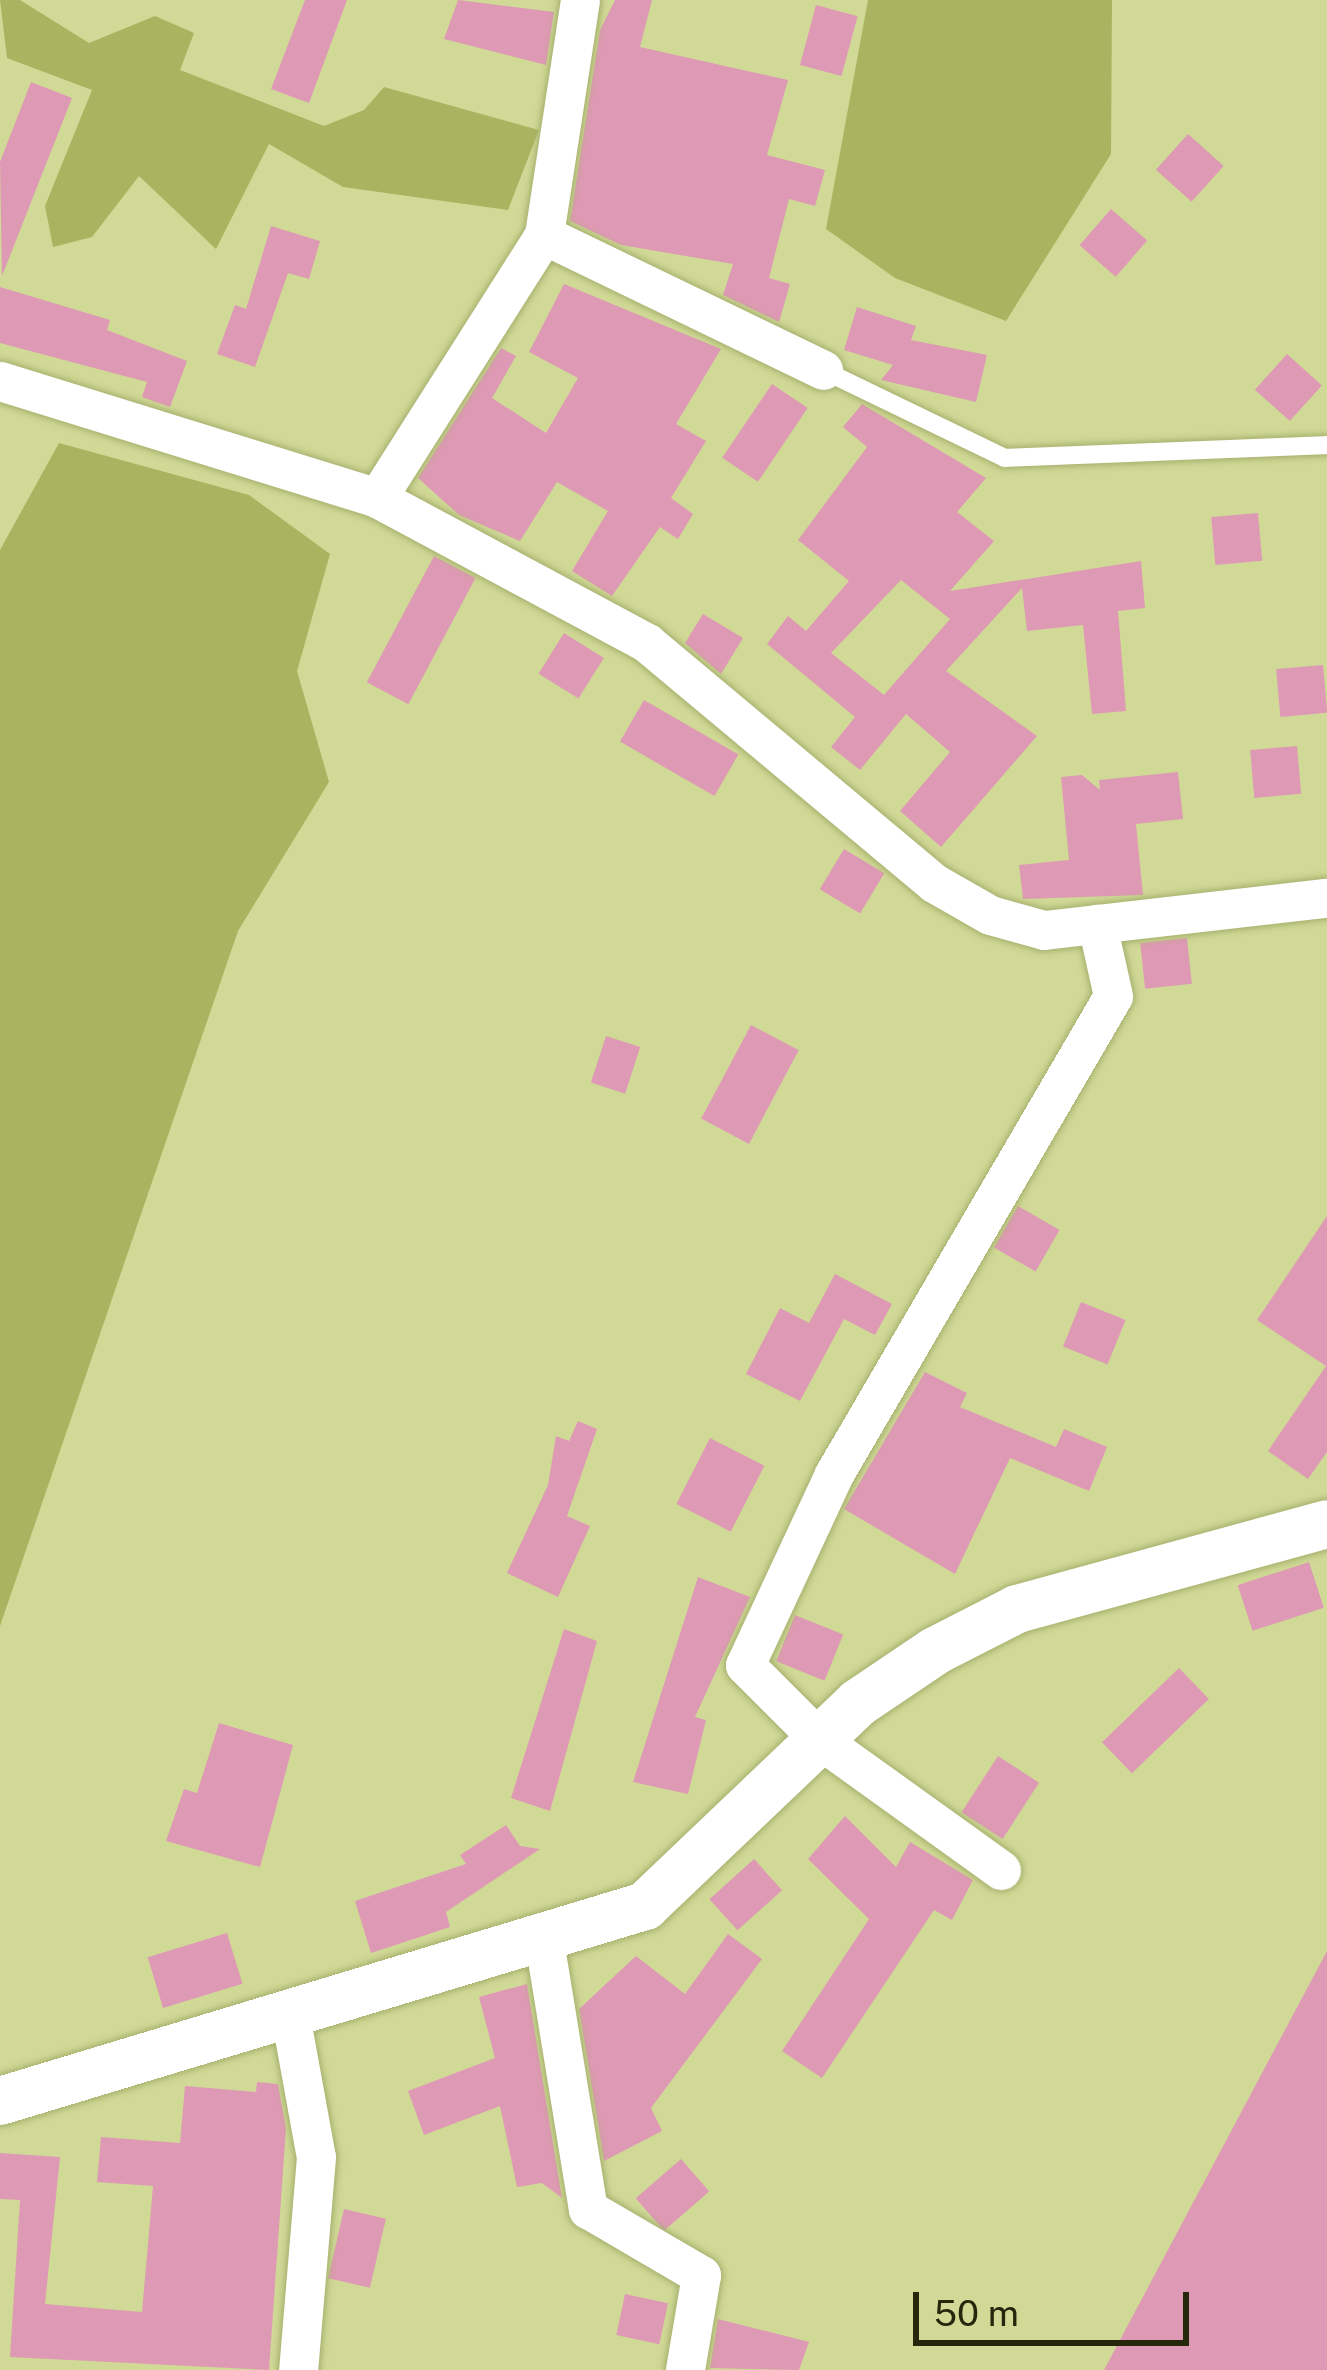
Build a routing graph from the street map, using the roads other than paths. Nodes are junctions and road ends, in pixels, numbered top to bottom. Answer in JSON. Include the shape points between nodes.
{"nodes":[{"id":1,"x":580,"y":0,"type":"edge"},
{"id":2,"x":544,"y":235,"type":"junction"},
{"id":3,"x":823,"y":370,"type":"joint"},
{"id":4,"x":0,"y":381,"type":"edge"},
{"id":5,"x":1327,"y":445,"type":"edge"},
{"id":6,"x":377,"y":498,"type":"junction"},
{"id":7,"x":1327,"y":898,"type":"edge"},
{"id":8,"x":1097,"y":924,"type":"junction"},
{"id":9,"x":1327,"y":1523,"type":"edge"},
{"id":10,"x":820,"y":1740,"type":"junction"},
{"id":11,"x":1001,"y":1870,"type":"dead end"},
{"id":12,"x":544,"y":1941,"type":"junction"},
{"id":13,"x":289,"y":2009,"type":"junction"},
{"id":14,"x":0,"y":2102,"type":"edge"},
{"id":15,"x":298,"y":2370,"type":"edge"},
{"id":16,"x":685,"y":2370,"type":"edge"}],
"edges":[{"from":1,"to":2,"type":"street"},
{"from":2,"to":3,"type":"street"},
{"from":2,"to":6,"type":"street"},
{"from":3,"to":5,"type":"lane","via":[[1005,458]]},
{"from":4,"to":6,"type":"street"},
{"from":6,"to":8,"type":"street","via":[[647,643],[934,883],[1044,930]]},
{"from":7,"to":8,"type":"street"},
{"from":8,"to":10,"type":"street","via":[[1113,996],[833,1474],[745,1665]]},
{"from":9,"to":10,"type":"street","via":[[1017,1609],[934,1651]]},
{"from":10,"to":11,"type":"street"},
{"from":10,"to":12,"type":"street","via":[[645,1906]]},
{"from":12,"to":13,"type":"street"},
{"from":12,"to":16,"type":"street","via":[[588,2209],[700,2275]]},
{"from":13,"to":14,"type":"street","via":[[142,2066]]},
{"from":13,"to":15,"type":"street","via":[[316,2157]]}]}
